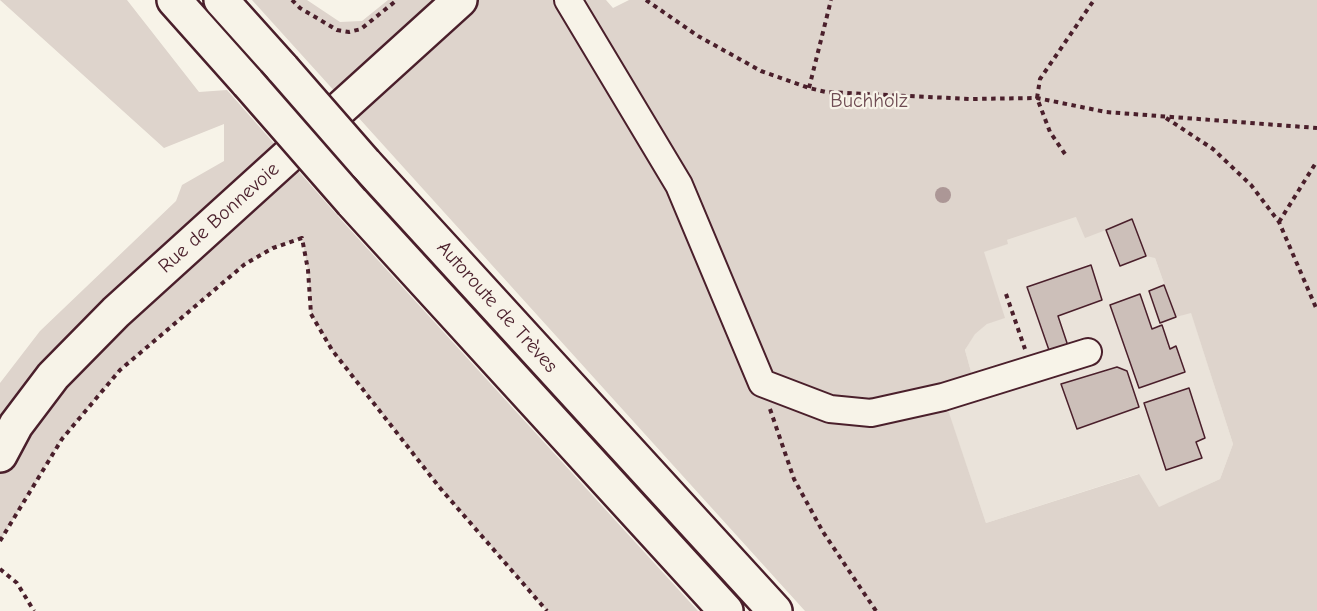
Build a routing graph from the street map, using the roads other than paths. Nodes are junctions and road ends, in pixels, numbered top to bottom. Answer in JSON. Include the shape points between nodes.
{"nodes":[{"id":1,"x":174,"y":0,"type":"edge"},
{"id":2,"x":221,"y":0,"type":"edge"},
{"id":3,"x":460,"y":0,"type":"edge"},
{"id":4,"x":568,"y":0,"type":"edge"},
{"id":5,"x":1088,"y":352,"type":"dead end"},
{"id":6,"x":0,"y":455,"type":"edge"},
{"id":7,"x":726,"y":611,"type":"edge"},
{"id":8,"x":775,"y":611,"type":"edge"}],
"edges":[{"from":1,"to":7,"type":"main road","name":"Autoroute de Trèves","bridge":true,"via":[[352,202]]},
{"from":2,"to":8,"type":"main road","name":"Autoroute de Trèves","bridge":true},
{"from":3,"to":6,"type":"main road","name":"Rue de Bonnevoie","via":[[116,312],[53,376],[16,425]]},
{"from":4,"to":5,"type":"lane","via":[[679,185],[762,383],[830,409],[871,413],[943,397]]}]}
